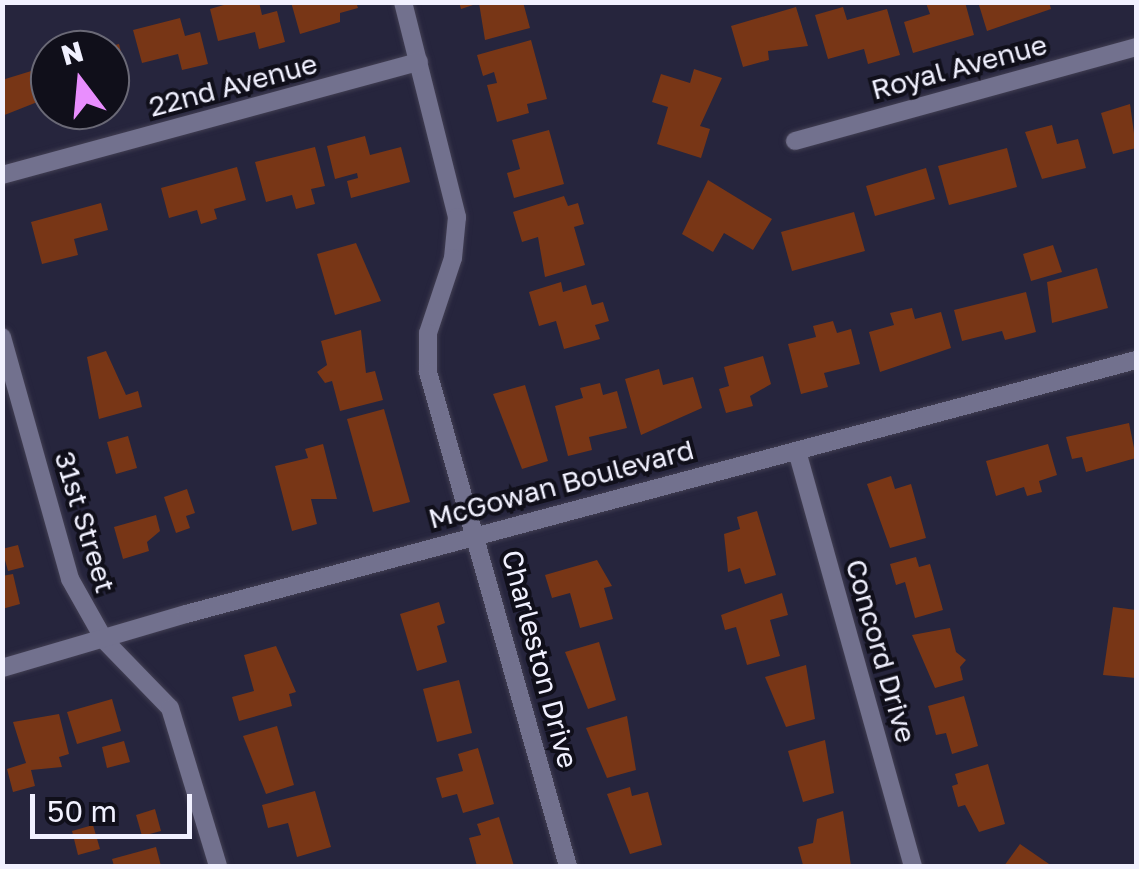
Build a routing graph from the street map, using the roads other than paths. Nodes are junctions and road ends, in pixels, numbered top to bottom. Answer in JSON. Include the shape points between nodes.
{"nodes":[{"id":1,"x":403,"y":2,"type":"edge"},
{"id":2,"x":1136,"y":47,"type":"edge"},
{"id":3,"x":419,"y":62,"type":"junction"},
{"id":4,"x":795,"y":141,"type":"dead end"},
{"id":5,"x":2,"y":176,"type":"edge"},
{"id":6,"x":2,"y":337,"type":"edge"},
{"id":7,"x":1136,"y":360,"type":"edge"},
{"id":8,"x":796,"y":451,"type":"junction"},
{"id":9,"x":477,"y":535,"type":"junction"},
{"id":10,"x":104,"y":641,"type":"junction"},
{"id":11,"x":2,"y":668,"type":"edge"},
{"id":12,"x":218,"y":866,"type":"edge"},
{"id":13,"x":568,"y":866,"type":"edge"},
{"id":14,"x":913,"y":866,"type":"edge"}],
"edges":[{"from":1,"to":3,"type":"street","name":"Charleston Drive"},
{"from":2,"to":4,"type":"street","name":"Royal Avenue"},
{"from":3,"to":5,"type":"street","name":"22nd Avenue"},
{"from":3,"to":9,"type":"street","name":"Charleston Drive","via":[[457,217],[453,258],[428,333],[428,372]]},
{"from":6,"to":10,"type":"street","name":"31st Street","via":[[70,579]]},
{"from":7,"to":8,"type":"street","name":"McGowan Boulevard"},
{"from":8,"to":9,"type":"street","name":"McGowan Boulevard"},
{"from":8,"to":14,"type":"street","name":"Concord Drive"},
{"from":9,"to":10,"type":"street","name":"McGowan Boulevard"},
{"from":9,"to":13,"type":"street","name":"Charleston Drive"},
{"from":10,"to":11,"type":"street","name":"McGowan Boulevard"},
{"from":10,"to":12,"type":"street","name":"31st Street","via":[[144,674],[170,708]]}]}
